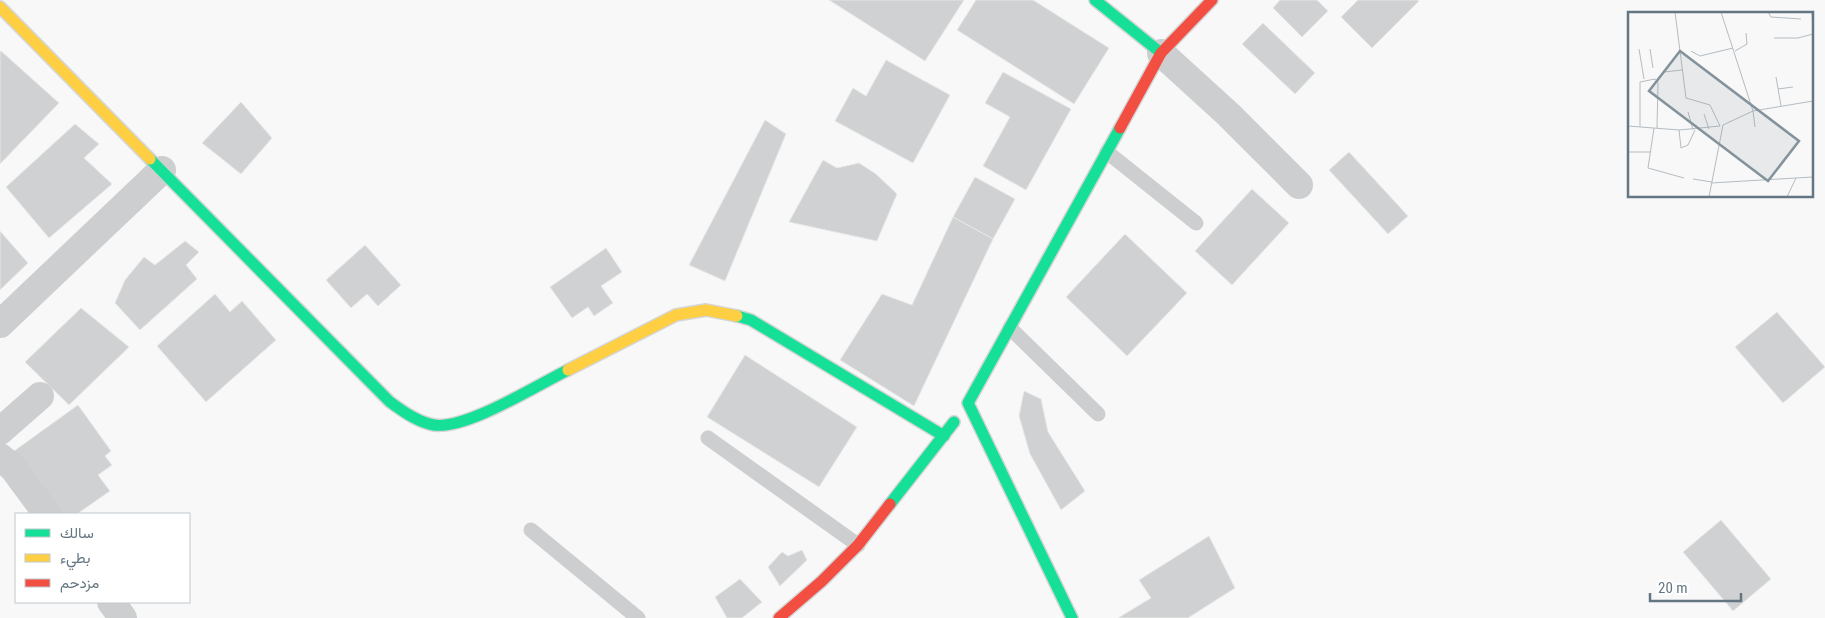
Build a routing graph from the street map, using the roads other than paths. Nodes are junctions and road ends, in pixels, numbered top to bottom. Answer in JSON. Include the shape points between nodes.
{"nodes":[{"id":1,"x":1095,"y":0,"type":"edge"},
{"id":2,"x":1212,"y":0,"type":"edge"},
{"id":3,"x":0,"y":7,"type":"edge"},
{"id":4,"x":1161,"y":53,"type":"junction"},
{"id":5,"x":1107,"y":152,"type":"junction"},
{"id":6,"x":162,"y":170,"type":"junction"},
{"id":7,"x":1299,"y":185,"type":"dead end"},
{"id":8,"x":1196,"y":223,"type":"dead end"},
{"id":9,"x":0,"y":324,"type":"edge"},
{"id":10,"x":1010,"y":328,"type":"junction"},
{"id":11,"x":40,"y":396,"type":"dead end"},
{"id":12,"x":968,"y":403,"type":"junction"},
{"id":13,"x":1098,"y":414,"type":"dead end"},
{"id":14,"x":0,"y":431,"type":"edge"},
{"id":15,"x":944,"y":436,"type":"junction"},
{"id":16,"x":708,"y":438,"type":"dead end"},
{"id":17,"x":0,"y":457,"type":"edge"},
{"id":18,"x":46,"y":513,"type":"edge"},
{"id":19,"x":531,"y":530,"type":"dead end"},
{"id":20,"x":858,"y":545,"type":"junction"},
{"id":21,"x":112,"y":603,"type":"edge"},
{"id":22,"x":123,"y":618,"type":"edge"},
{"id":23,"x":638,"y":618,"type":"edge"},
{"id":24,"x":778,"y":618,"type":"edge"},
{"id":25,"x":1072,"y":618,"type":"edge"}],
"edges":[{"from":1,"to":4,"type":"street"},
{"from":2,"to":4,"type":"street"},
{"from":3,"to":6,"type":"street"},
{"from":4,"to":5,"type":"street"},
{"from":4,"to":7,"type":"street"},
{"from":5,"to":8,"type":"lane"},
{"from":5,"to":10,"type":"street"},
{"from":6,"to":9,"type":"street"},
{"from":6,"to":15,"type":"street","via":[[390,402],[412,418],[431,425],[447,427],[464,422],[676,315],[698,308],[724,311],[751,320]]},
{"from":10,"to":12,"type":"street"},
{"from":10,"to":13,"type":"lane"},
{"from":11,"to":14,"type":"street"},
{"from":12,"to":15,"type":"street"},
{"from":12,"to":25,"type":"street"},
{"from":15,"to":20,"type":"street"},
{"from":16,"to":20,"type":"lane"},
{"from":17,"to":18,"type":"street","via":[[13,468]]},
{"from":19,"to":23,"type":"lane"},
{"from":20,"to":24,"type":"street"},
{"from":21,"to":22,"type":"street"}]}
